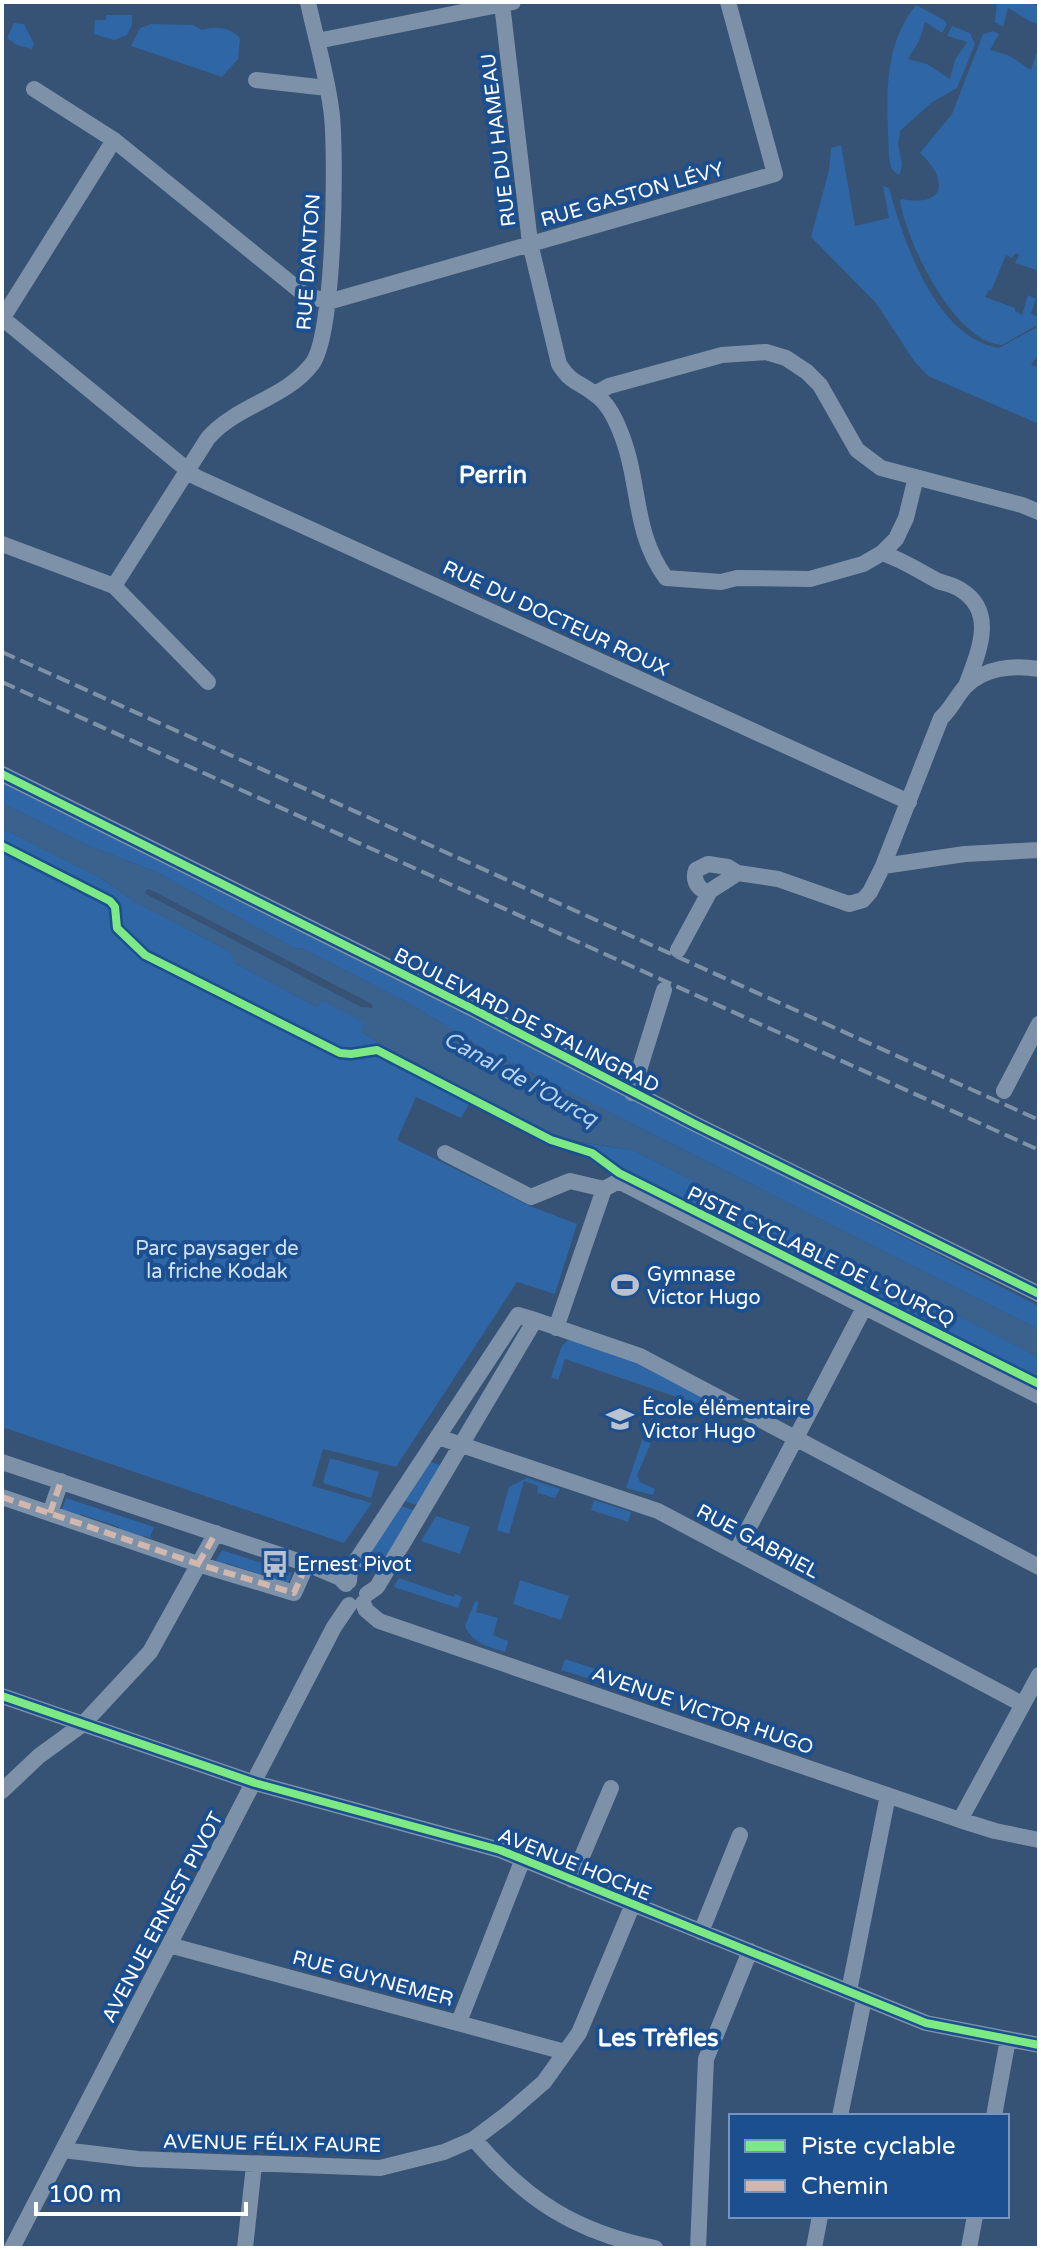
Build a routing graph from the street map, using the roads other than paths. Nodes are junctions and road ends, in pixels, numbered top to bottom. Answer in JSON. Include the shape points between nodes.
{"nodes":[{"id":1,"x":308,"y":2,"type":"edge"},
{"id":2,"x":728,"y":2,"type":"edge"},
{"id":3,"x":507,"y":3,"type":"edge"},
{"id":4,"x":317,"y":41,"type":"junction"},
{"id":5,"x":256,"y":80,"type":"dead end"},
{"id":6,"x":327,"y":88,"type":"junction"},
{"id":7,"x":34,"y":89,"type":"dead end"},
{"id":8,"x":114,"y":140,"type":"junction"},
{"id":9,"x":530,"y":243,"type":"junction"},
{"id":10,"x":328,"y":302,"type":"junction"},
{"id":11,"x":2,"y":319,"type":"edge"},
{"id":12,"x":595,"y":394,"type":"junction"},
{"id":13,"x":187,"y":469,"type":"junction"},
{"id":14,"x":916,"y":477,"type":"junction"},
{"id":15,"x":1039,"y":512,"type":"edge"},
{"id":16,"x":2,"y":544,"type":"edge"},
{"id":17,"x":882,"y":553,"type":"junction"},
{"id":18,"x":114,"y":586,"type":"junction"},
{"id":19,"x":1039,"y":669,"type":"edge"},
{"id":20,"x":208,"y":682,"type":"dead end"},
{"id":21,"x":966,"y":686,"type":"junction"},
{"id":22,"x":2,"y":774,"type":"edge"},
{"id":23,"x":909,"y":802,"type":"junction"},
{"id":24,"x":1039,"y":850,"type":"edge"},
{"id":25,"x":883,"y":866,"type":"junction"},
{"id":26,"x":738,"y":873,"type":"junction"},
{"id":27,"x":710,"y":891,"type":"junction"},
{"id":28,"x":678,"y":950,"type":"dead end"},
{"id":29,"x":664,"y":990,"type":"dead end"},
{"id":30,"x":1039,"y":1024,"type":"edge"},
{"id":31,"x":1004,"y":1091,"type":"dead end"},
{"id":32,"x":632,"y":1093,"type":"junction"},
{"id":33,"x":445,"y":1153,"type":"dead end"},
{"id":34,"x":604,"y":1189,"type":"junction"},
{"id":35,"x":1039,"y":1294,"type":"edge"},
{"id":36,"x":865,"y":1306,"type":"junction"},
{"id":37,"x":535,"y":1320,"type":"junction"},
{"id":38,"x":556,"y":1328,"type":"junction"},
{"id":39,"x":1039,"y":1396,"type":"edge"},
{"id":40,"x":438,"y":1437,"type":"junction"},
{"id":41,"x":796,"y":1438,"type":"junction"},
{"id":42,"x":461,"y":1445,"type":"junction"},
{"id":43,"x":2,"y":1462,"type":"edge"},
{"id":44,"x":61,"y":1481,"type":"junction"},
{"id":45,"x":2,"y":1497,"type":"edge"},
{"id":46,"x":50,"y":1513,"type":"junction"},
{"id":47,"x":216,"y":1533,"type":"junction"},
{"id":48,"x":736,"y":1552,"type":"junction"},
{"id":49,"x":198,"y":1564,"type":"junction"},
{"id":50,"x":307,"y":1564,"type":"junction"},
{"id":51,"x":1039,"y":1567,"type":"edge"},
{"id":52,"x":347,"y":1582,"type":"junction"},
{"id":53,"x":360,"y":1601,"type":"junction"},
{"id":54,"x":1039,"y":1675,"type":"edge"},
{"id":55,"x":2,"y":1696,"type":"edge"},
{"id":56,"x":1022,"y":1704,"type":"junction"},
{"id":57,"x":83,"y":1724,"type":"junction"},
{"id":58,"x":255,"y":1783,"type":"junction"},
{"id":59,"x":611,"y":1788,"type":"dead end"},
{"id":60,"x":2,"y":1791,"type":"edge"},
{"id":61,"x":888,"y":1795,"type":"junction"},
{"id":62,"x":960,"y":1820,"type":"junction"},
{"id":63,"x":740,"y":1835,"type":"dead end"},
{"id":64,"x":1039,"y":1840,"type":"edge"},
{"id":65,"x":523,"y":1859,"type":"junction"},
{"id":66,"x":572,"y":1880,"type":"junction"},
{"id":67,"x":633,"y":1904,"type":"junction"},
{"id":68,"x":701,"y":1932,"type":"junction"},
{"id":69,"x":169,"y":1945,"type":"junction"},
{"id":70,"x":750,"y":1951,"type":"junction"},
{"id":71,"x":856,"y":1995,"type":"junction"},
{"id":72,"x":459,"y":2022,"type":"junction"},
{"id":73,"x":1008,"y":2039,"type":"junction"},
{"id":74,"x":1039,"y":2045,"type":"edge"},
{"id":75,"x":565,"y":2052,"type":"junction"},
{"id":76,"x":840,"y":2114,"type":"edge"},
{"id":77,"x":994,"y":2114,"type":"edge"},
{"id":78,"x":474,"y":2139,"type":"junction"},
{"id":79,"x":63,"y":2150,"type":"junction"},
{"id":80,"x":254,"y":2165,"type":"junction"},
{"id":81,"x":820,"y":2218,"type":"edge"},
{"id":82,"x":975,"y":2218,"type":"edge"},
{"id":83,"x":12,"y":2248,"type":"edge"},
{"id":84,"x":245,"y":2248,"type":"edge"},
{"id":85,"x":655,"y":2248,"type":"edge"},
{"id":86,"x":698,"y":2248,"type":"edge"},
{"id":87,"x":814,"y":2248,"type":"edge"},
{"id":88,"x":969,"y":2248,"type":"edge"}],
"edges":[{"from":1,"to":4,"type":"street","name":"RUE DANTON"},
{"from":2,"to":9,"type":"street","name":"RUE GASTON LÉVY","via":[[775,174]]},
{"from":3,"to":4,"type":"street"},
{"from":3,"to":9,"type":"street","name":"RUE DU HAMEAU"},
{"from":4,"to":6,"type":"street","name":"RUE DANTON"},
{"from":5,"to":6,"type":"street"},
{"from":6,"to":10,"type":"street","name":"RUE DANTON","via":[[334,206]]},
{"from":7,"to":8,"type":"street"},
{"from":8,"to":10,"type":"street","via":[[304,294]]},
{"from":8,"to":11,"type":"street"},
{"from":9,"to":10,"type":"street","name":"RUE GASTON LÉVY"},
{"from":9,"to":12,"type":"street","name":"RUE DU HAMEAU","via":[[559,364],[568,379]]},
{"from":10,"to":13,"type":"street","name":"RUE DANTON","via":[[314,362],[286,387],[224,421]]},
{"from":11,"to":13,"type":"street","name":"RUE DU DOCTEUR ROUX"},
{"from":12,"to":14,"type":"street","via":[[722,355],[766,352],[786,358],[820,385],[857,450],[869,461]]},
{"from":12,"to":17,"type":"street","name":"RUE DU HAMEAU","via":[[621,432],[640,524],[654,563],[666,578],[810,579]]},
{"from":13,"to":18,"type":"street","name":"RUE DANTON"},
{"from":13,"to":23,"type":"street","name":"RUE DU DOCTEUR ROUX"},
{"from":14,"to":15,"type":"street"},
{"from":14,"to":17,"type":"street","via":[[902,528]]},
{"from":16,"to":18,"type":"street"},
{"from":17,"to":21,"type":"street","via":[[958,587],[977,606],[983,630]]},
{"from":18,"to":20,"type":"street"},
{"from":19,"to":21,"type":"street","via":[[1000,669]]},
{"from":21,"to":23,"type":"street","via":[[941,718]]},
{"from":22,"to":32,"type":"street","name":"BOULEVARD DE STALINGRAD"},
{"from":23,"to":25,"type":"street"},
{"from":24,"to":25,"type":"street"},
{"from":25,"to":26,"type":"street","via":[[863,900],[849,904],[778,879]]},
{"from":26,"to":27,"type":"street"},
{"from":26,"to":27,"type":"street","via":[[702,865],[694,875],[696,883]]},
{"from":27,"to":28,"type":"street"},
{"from":29,"to":32,"type":"street"},
{"from":30,"to":31,"type":"street"},
{"from":32,"to":35,"type":"street","name":"BOULEVARD DE STALINGRAD"},
{"from":33,"to":34,"type":"street","via":[[531,1197],[570,1181]]},
{"from":34,"to":36,"type":"street","via":[[628,1184]]},
{"from":34,"to":38,"type":"street"},
{"from":36,"to":39,"type":"street"},
{"from":36,"to":41,"type":"street"},
{"from":37,"to":38,"type":"street"},
{"from":37,"to":40,"type":"street","via":[[518,1315]]},
{"from":37,"to":42,"type":"street","name":"AVENUE ERNEST PIVOT"},
{"from":38,"to":41,"type":"street","via":[[640,1356]]},
{"from":40,"to":42,"type":"street","name":"RUE GABRIEL"},
{"from":40,"to":52,"type":"street"},
{"from":41,"to":48,"type":"street"},
{"from":41,"to":51,"type":"street"},
{"from":42,"to":48,"type":"street","name":"RUE GABRIEL","via":[[658,1511]]},
{"from":42,"to":53,"type":"street","name":"AVENUE ERNEST PIVOT","via":[[377,1587]]},
{"from":43,"to":44,"type":"street"},
{"from":44,"to":46,"type":"street"},
{"from":44,"to":47,"type":"street"},
{"from":45,"to":46,"type":"street"},
{"from":46,"to":49,"type":"street"},
{"from":47,"to":49,"type":"street"},
{"from":47,"to":50,"type":"street"},
{"from":48,"to":56,"type":"street","name":"RUE GABRIEL"},
{"from":49,"to":50,"type":"street","via":[[294,1593]]},
{"from":49,"to":57,"type":"street","via":[[150,1652]]},
{"from":50,"to":52,"type":"street"},
{"from":52,"to":53,"type":"street","name":"AVENUE VICTOR HUGO","via":[[362,1583]]},
{"from":53,"to":58,"type":"street","name":"AVENUE ERNEST PIVOT","via":[[334,1627]]},
{"from":53,"to":61,"type":"street","name":"AVENUE VICTOR HUGO","via":[[379,1621]]},
{"from":54,"to":56,"type":"street"},
{"from":55,"to":57,"type":"street","name":"AVENUE HOCHE"},
{"from":56,"to":62,"type":"street"},
{"from":57,"to":58,"type":"street","name":"AVENUE HOCHE"},
{"from":57,"to":60,"type":"street"},
{"from":58,"to":65,"type":"street","name":"AVENUE HOCHE"},
{"from":58,"to":69,"type":"street","name":"AVENUE ERNEST PIVOT"},
{"from":59,"to":66,"type":"street"},
{"from":61,"to":62,"type":"street","name":"AVENUE VICTOR HUGO"},
{"from":61,"to":71,"type":"street"},
{"from":62,"to":64,"type":"street","name":"AVENUE VICTOR HUGO"},
{"from":63,"to":68,"type":"street"},
{"from":65,"to":66,"type":"street","name":"AVENUE HOCHE"},
{"from":65,"to":72,"type":"street"},
{"from":66,"to":67,"type":"street","name":"AVENUE HOCHE"},
{"from":67,"to":68,"type":"street","name":"AVENUE HOCHE"},
{"from":67,"to":75,"type":"street","name":"AVENUE FÉLIX FAURE","via":[[579,2033]]},
{"from":68,"to":70,"type":"street","name":"AVENUE HOCHE"},
{"from":69,"to":72,"type":"street","name":"RUE GUYNEMER"},
{"from":69,"to":79,"type":"street","name":"AVENUE ERNEST PIVOT"},
{"from":70,"to":71,"type":"street","name":"AVENUE HOCHE"},
{"from":70,"to":86,"type":"street","via":[[706,2059]]},
{"from":71,"to":73,"type":"street","name":"AVENUE HOCHE","via":[[926,2023]]},
{"from":71,"to":76,"type":"street"},
{"from":72,"to":75,"type":"street","name":"RUE GUYNEMER"},
{"from":73,"to":74,"type":"street","name":"AVENUE HOCHE"},
{"from":73,"to":77,"type":"street"},
{"from":75,"to":78,"type":"street","name":"AVENUE FÉLIX FAURE","via":[[544,2082]]},
{"from":78,"to":80,"type":"street","name":"AVENUE FÉLIX FAURE","via":[[380,2168]]},
{"from":78,"to":85,"type":"street","via":[[531,2197],[581,2225]]},
{"from":79,"to":80,"type":"street","name":"AVENUE FÉLIX FAURE"},
{"from":79,"to":83,"type":"street","name":"AVENUE ERNEST PIVOT"},
{"from":80,"to":84,"type":"street"},
{"from":81,"to":87,"type":"street"},
{"from":82,"to":88,"type":"street"}]}
